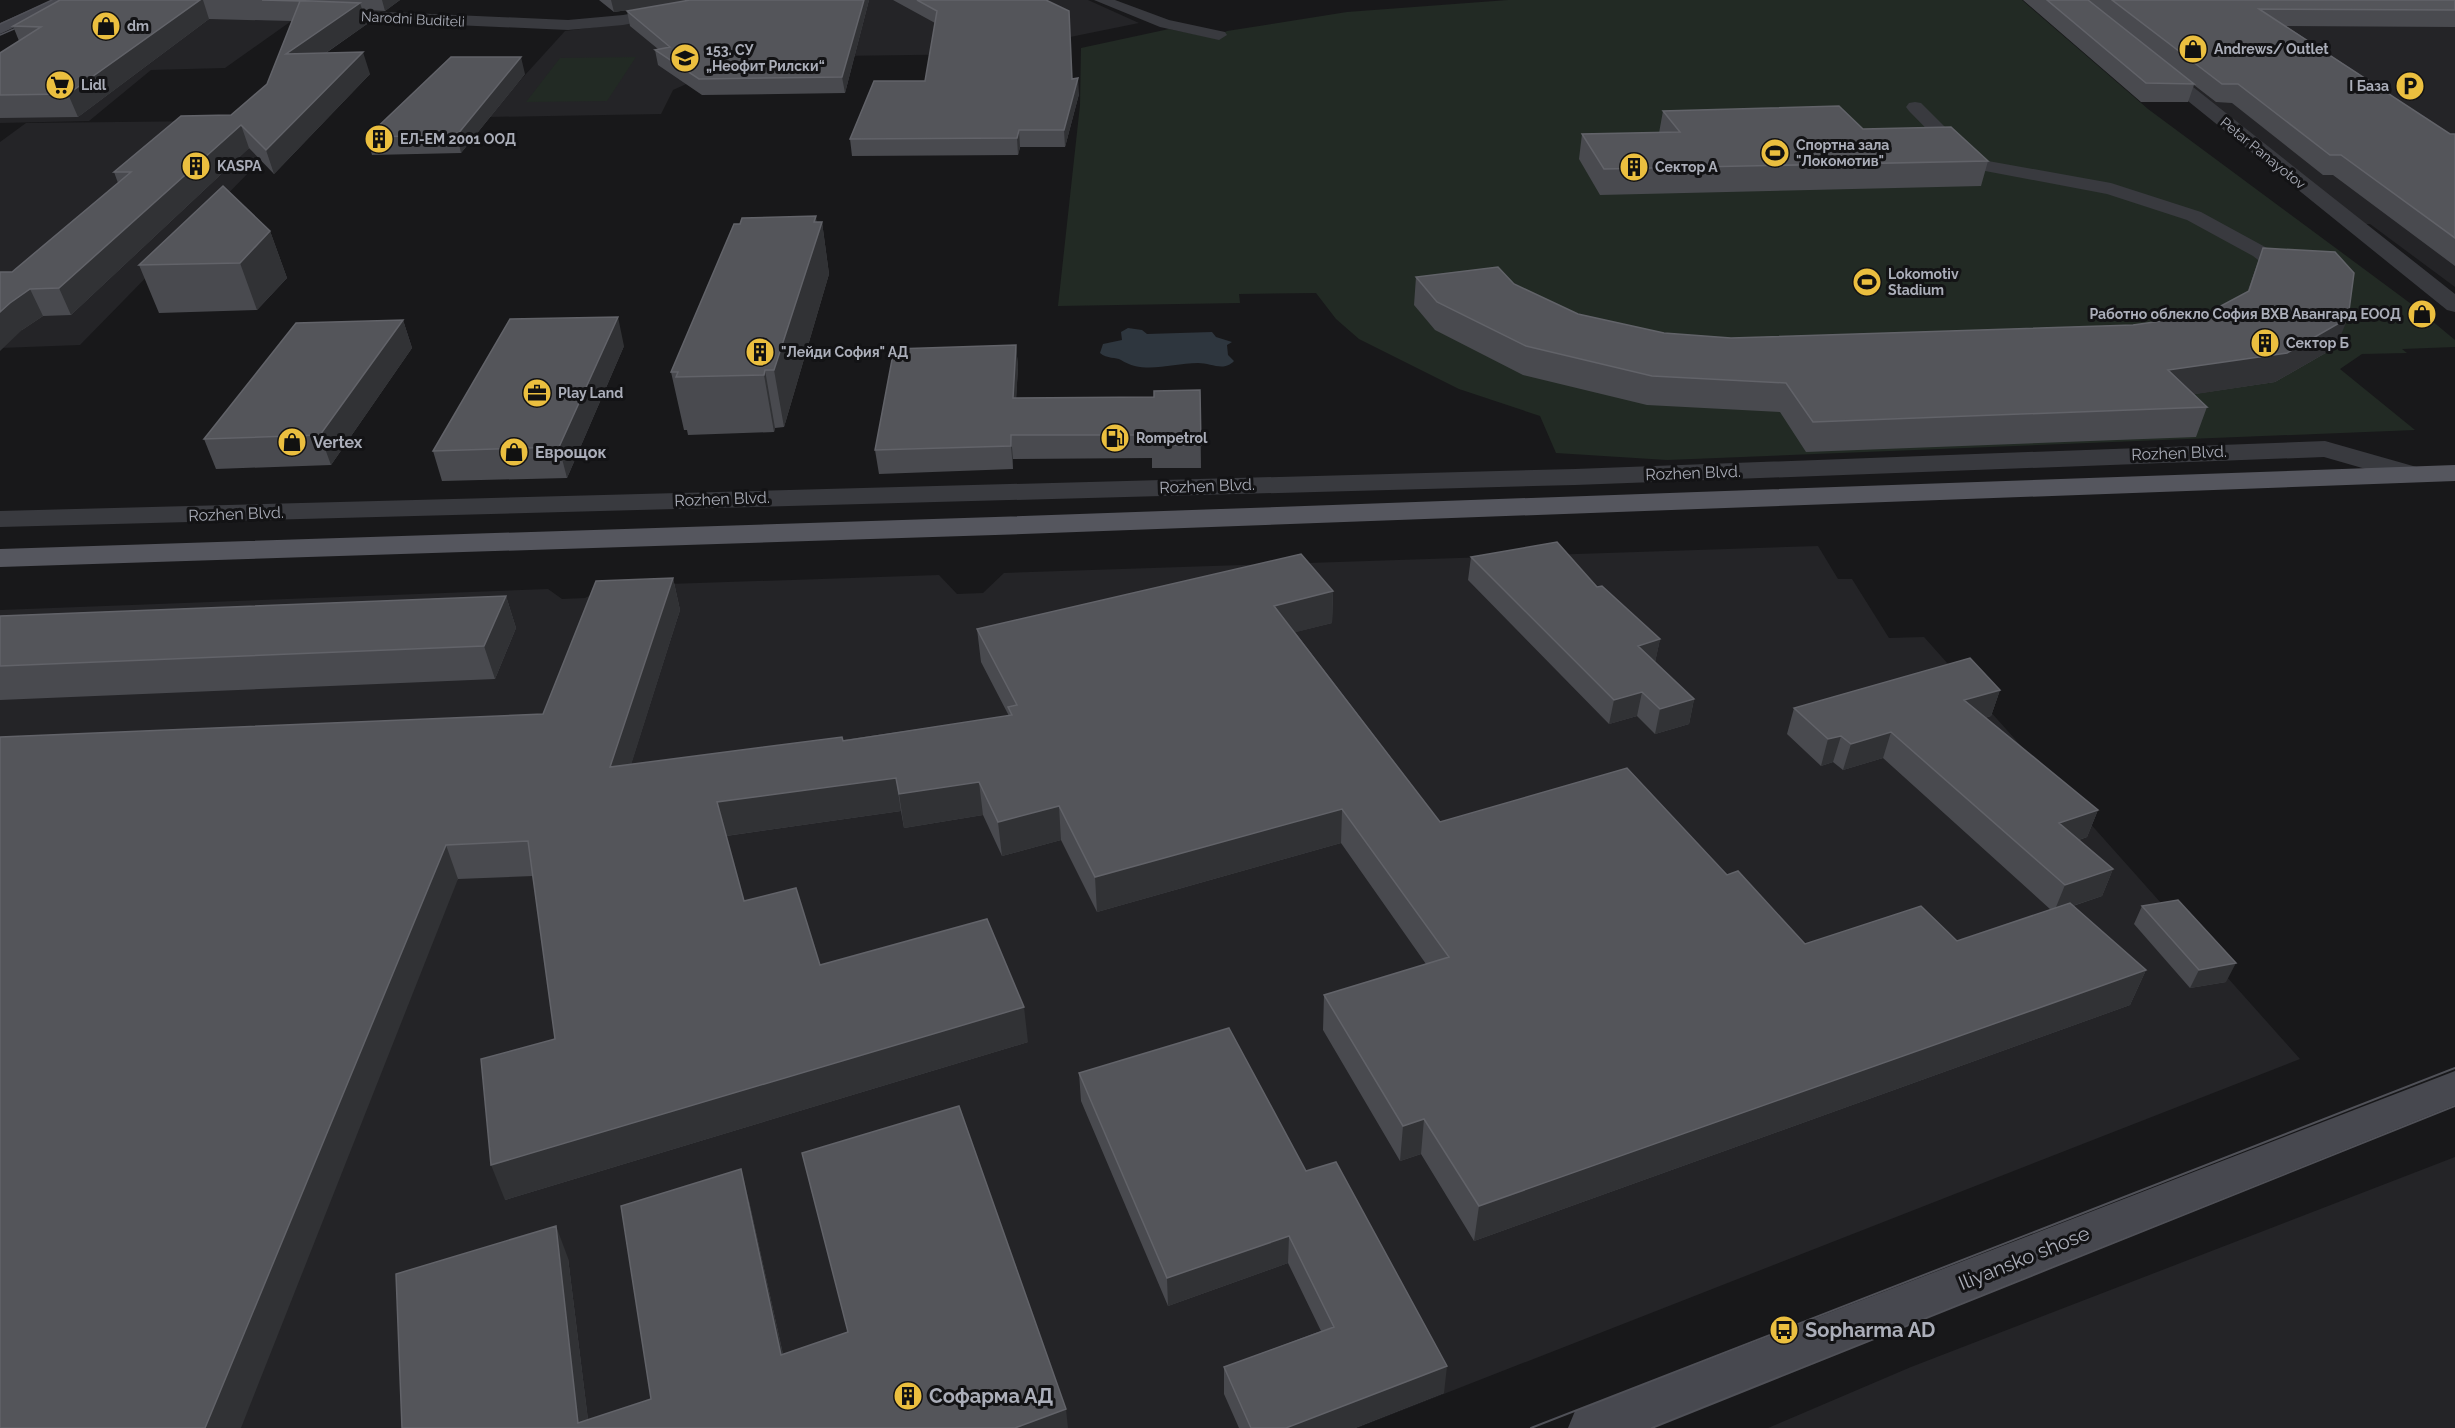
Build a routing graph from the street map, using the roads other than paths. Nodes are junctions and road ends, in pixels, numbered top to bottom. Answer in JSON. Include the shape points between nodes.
{"nodes":[{"id":1,"x":735,"y":0,"type":"edge"},
{"id":2,"x":1101,"y":0,"type":"edge"},
{"id":3,"x":13,"y":3,"type":"dead end"},
{"id":4,"x":65,"y":4,"type":"edge"},
{"id":5,"x":303,"y":13,"type":"edge"},
{"id":6,"x":0,"y":29,"type":"edge"},
{"id":7,"x":1219,"y":35,"type":"dead end"},
{"id":8,"x":2145,"y":58,"type":"edge"},
{"id":9,"x":1914,"y":107,"type":"dead end"},
{"id":10,"x":2282,"y":269,"type":"edge"},
{"id":11,"x":2455,"y":305,"type":"edge"},
{"id":12,"x":2455,"y":473,"type":"edge"},
{"id":13,"x":2411,"y":474,"type":"junction"},
{"id":14,"x":0,"y":519,"type":"edge"},
{"id":15,"x":0,"y":558,"type":"edge"},
{"id":16,"x":2455,"y":1087,"type":"edge"},
{"id":17,"x":1593,"y":1428,"type":"edge"}],
"edges":[{"from":1,"to":5,"type":"street","name":"Narodni Buditeli","via":[[623,20],[568,25]]},
{"from":2,"to":7,"type":"street","via":[[1165,24]]},
{"from":3,"to":4,"type":"street"},
{"from":4,"to":6,"type":"street"},
{"from":8,"to":11,"type":"street","name":"Petar Panayotov"},
{"from":9,"to":10,"type":"street","via":[[1971,163],[2111,189],[2194,216],[2260,252]]},
{"from":12,"to":13,"type":"main road","name":"Rozhen Blvd."},
{"from":13,"to":14,"type":"street","name":"Rozhen Blvd.","via":[[2325,449],[1575,477]]},
{"from":13,"to":15,"type":"main road","name":"Rozhen Blvd."},
{"from":16,"to":17,"type":"street","name":"Iliyansko shose"}]}
